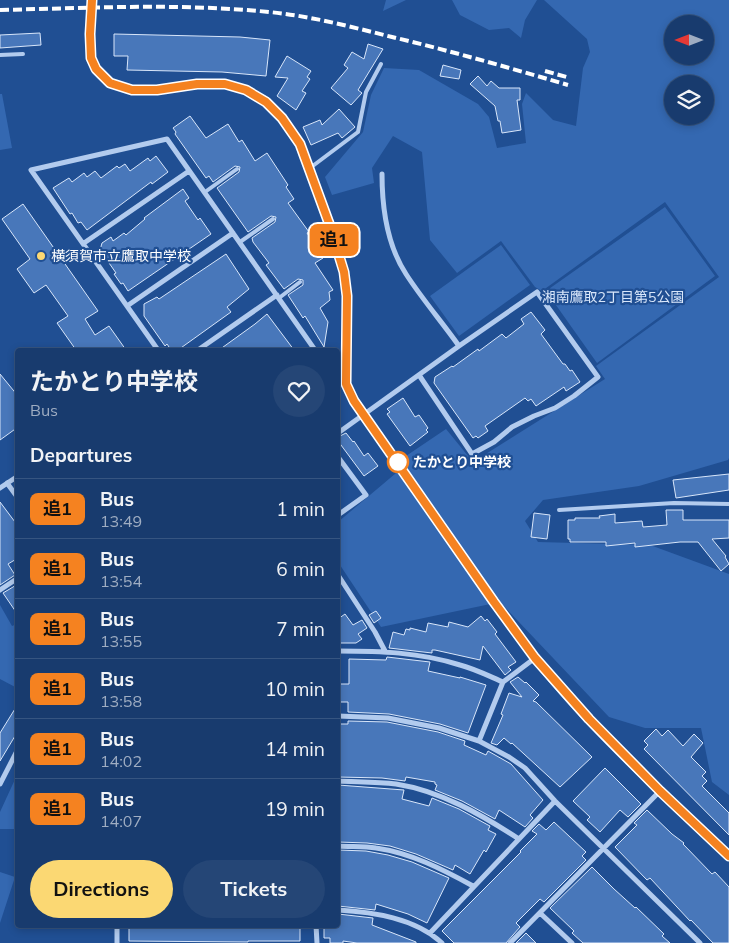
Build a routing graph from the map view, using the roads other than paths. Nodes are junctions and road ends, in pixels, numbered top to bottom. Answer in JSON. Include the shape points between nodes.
{"nodes":[{"id":1,"x":92,"y":0,"type":"edge"},
{"id":2,"x":23,"y":54,"type":"dead end"},
{"id":3,"x":0,"y":55,"type":"edge"},
{"id":4,"x":381,"y":64,"type":"dead end"},
{"id":5,"x":310,"y":168,"type":"junction"},
{"id":6,"x":237,"y":169,"type":"dead end"},
{"id":7,"x":189,"y":171,"type":"junction"},
{"id":8,"x":382,"y":174,"type":"dead end"},
{"id":9,"x":205,"y":192,"type":"junction"},
{"id":10,"x":272,"y":219,"type":"dead end"},
{"id":11,"x":233,"y":232,"type":"junction"},
{"id":12,"x":240,"y":242,"type":"junction"},
{"id":13,"x":84,"y":243,"type":"junction"},
{"id":14,"x":300,"y":282,"type":"dead end"},
{"id":15,"x":278,"y":296,"type":"junction"},
{"id":16,"x":127,"y":306,"type":"junction"},
{"id":17,"x":459,"y":346,"type":"junction"},
{"id":18,"x":157,"y":348,"type":"edge"},
{"id":19,"x":201,"y":348,"type":"edge"},
{"id":20,"x":314,"y":348,"type":"edge"},
{"id":21,"x":342,"y":356,"type":"edge"},
{"id":22,"x":419,"y":375,"type":"junction"},
{"id":23,"x":364,"y":413,"type":"junction"},
{"id":24,"x":340,"y":431,"type":"edge"},
{"id":25,"x":340,"y":460,"type":"edge"},
{"id":26,"x":400,"y":466,"type":"tunnel mouth"},
{"id":27,"x":15,"y":478,"type":"edge"},
{"id":28,"x":7,"y":483,"type":"junction"},
{"id":29,"x":0,"y":488,"type":"edge"},
{"id":30,"x":15,"y":494,"type":"edge"},
{"id":31,"x":729,"y":504,"type":"edge"},
{"id":32,"x":559,"y":510,"type":"dead end"},
{"id":33,"x":340,"y":514,"type":"edge"},
{"id":34,"x":340,"y":578,"type":"edge"},
{"id":35,"x":15,"y":580,"type":"edge"},
{"id":36,"x":0,"y":590,"type":"edge"},
{"id":37,"x":494,"y":602,"type":"tunnel mouth"},
{"id":38,"x":340,"y":651,"type":"edge"},
{"id":39,"x":385,"y":651,"type":"junction"},
{"id":40,"x":535,"y":658,"type":"junction"},
{"id":41,"x":503,"y":682,"type":"junction"},
{"id":42,"x":340,"y":716,"type":"edge"},
{"id":43,"x":479,"y":741,"type":"junction"},
{"id":44,"x":15,"y":755,"type":"edge"},
{"id":45,"x":340,"y":781,"type":"edge"},
{"id":46,"x":0,"y":784,"type":"edge"},
{"id":47,"x":660,"y":791,"type":"junction"},
{"id":48,"x":555,"y":801,"type":"junction"},
{"id":49,"x":519,"y":839,"type":"junction"},
{"id":50,"x":340,"y":846,"type":"edge"},
{"id":51,"x":604,"y":848,"type":"junction"},
{"id":52,"x":729,"y":856,"type":"edge"},
{"id":53,"x":473,"y":886,"type":"junction"},
{"id":54,"x":340,"y":910,"type":"edge"},
{"id":55,"x":540,"y":913,"type":"junction"},
{"id":56,"x":117,"y":928,"type":"edge"},
{"id":57,"x":316,"y":928,"type":"edge"},
{"id":58,"x":430,"y":933,"type":"junction"},
{"id":59,"x":117,"y":943,"type":"edge"},
{"id":60,"x":316,"y":943,"type":"edge"},
{"id":61,"x":442,"y":943,"type":"edge"},
{"id":62,"x":510,"y":943,"type":"edge"},
{"id":63,"x":572,"y":943,"type":"edge"},
{"id":64,"x":700,"y":943,"type":"edge"}],
"edges":[{"from":1,"to":5,"type":"street","bridge":true,"via":[[91,58],[96,69],[110,83],[132,90],[197,84],[225,84],[246,90],[266,102],[282,118],[300,144]]},
{"from":2,"to":3,"type":"lane"},
{"from":4,"to":5,"type":"lane","via":[[366,92],[358,132]]},
{"from":5,"to":21,"type":"street","via":[[344,272],[347,296]]},
{"from":6,"to":9,"type":"lane"},
{"from":7,"to":9,"type":"street"},
{"from":7,"to":13,"type":"street"},
{"from":7,"to":13,"type":"street","via":[[167,139],[31,170]]},
{"from":8,"to":17,"type":"street","via":[[382,200],[393,247],[405,273]]},
{"from":9,"to":11,"type":"street"},
{"from":10,"to":12,"type":"lane"},
{"from":11,"to":12,"type":"street"},
{"from":11,"to":16,"type":"street"},
{"from":12,"to":15,"type":"street"},
{"from":13,"to":16,"type":"street"},
{"from":14,"to":15,"type":"lane"},
{"from":15,"to":19,"type":"street"},
{"from":15,"to":20,"type":"street"},
{"from":16,"to":18,"type":"street"},
{"from":17,"to":22,"type":"street"},
{"from":17,"to":22,"type":"street","via":[[537,292],[598,377],[555,408],[512,427],[472,454]]},
{"from":21,"to":23,"type":"street","via":[[346,384]]},
{"from":22,"to":23,"type":"street"},
{"from":23,"to":24,"type":"street"},
{"from":23,"to":26,"type":"street"},
{"from":25,"to":33,"type":"street","via":[[366,495]]},
{"from":27,"to":28,"type":"street"},
{"from":28,"to":29,"type":"street"},
{"from":28,"to":30,"type":"street"},
{"from":31,"to":32,"type":"lane","via":[[674,503]]},
{"from":34,"to":39,"type":"street"},
{"from":35,"to":36,"type":"street"},
{"from":37,"to":40,"type":"street"},
{"from":38,"to":39,"type":"street"},
{"from":39,"to":41,"type":"street","via":[[419,654],[461,665]]},
{"from":40,"to":41,"type":"street"},
{"from":40,"to":47,"type":"street"},
{"from":41,"to":43,"type":"street"},
{"from":42,"to":43,"type":"street","via":[[388,718],[439,728]]},
{"from":43,"to":48,"type":"street","via":[[525,768]]},
{"from":44,"to":46,"type":"street"},
{"from":45,"to":49,"type":"street","via":[[396,784],[424,792],[482,815]]},
{"from":47,"to":51,"type":"street"},
{"from":47,"to":52,"type":"street"},
{"from":48,"to":49,"type":"street"},
{"from":48,"to":51,"type":"street"},
{"from":49,"to":53,"type":"street"},
{"from":50,"to":53,"type":"street","via":[[376,848],[417,858]]},
{"from":51,"to":55,"type":"street"},
{"from":51,"to":64,"type":"street"},
{"from":53,"to":58,"type":"street"},
{"from":54,"to":58,"type":"street","via":[[367,912]]},
{"from":55,"to":62,"type":"street"},
{"from":55,"to":63,"type":"street"},
{"from":56,"to":59,"type":"street"},
{"from":57,"to":60,"type":"street"},
{"from":58,"to":61,"type":"street"}]}
